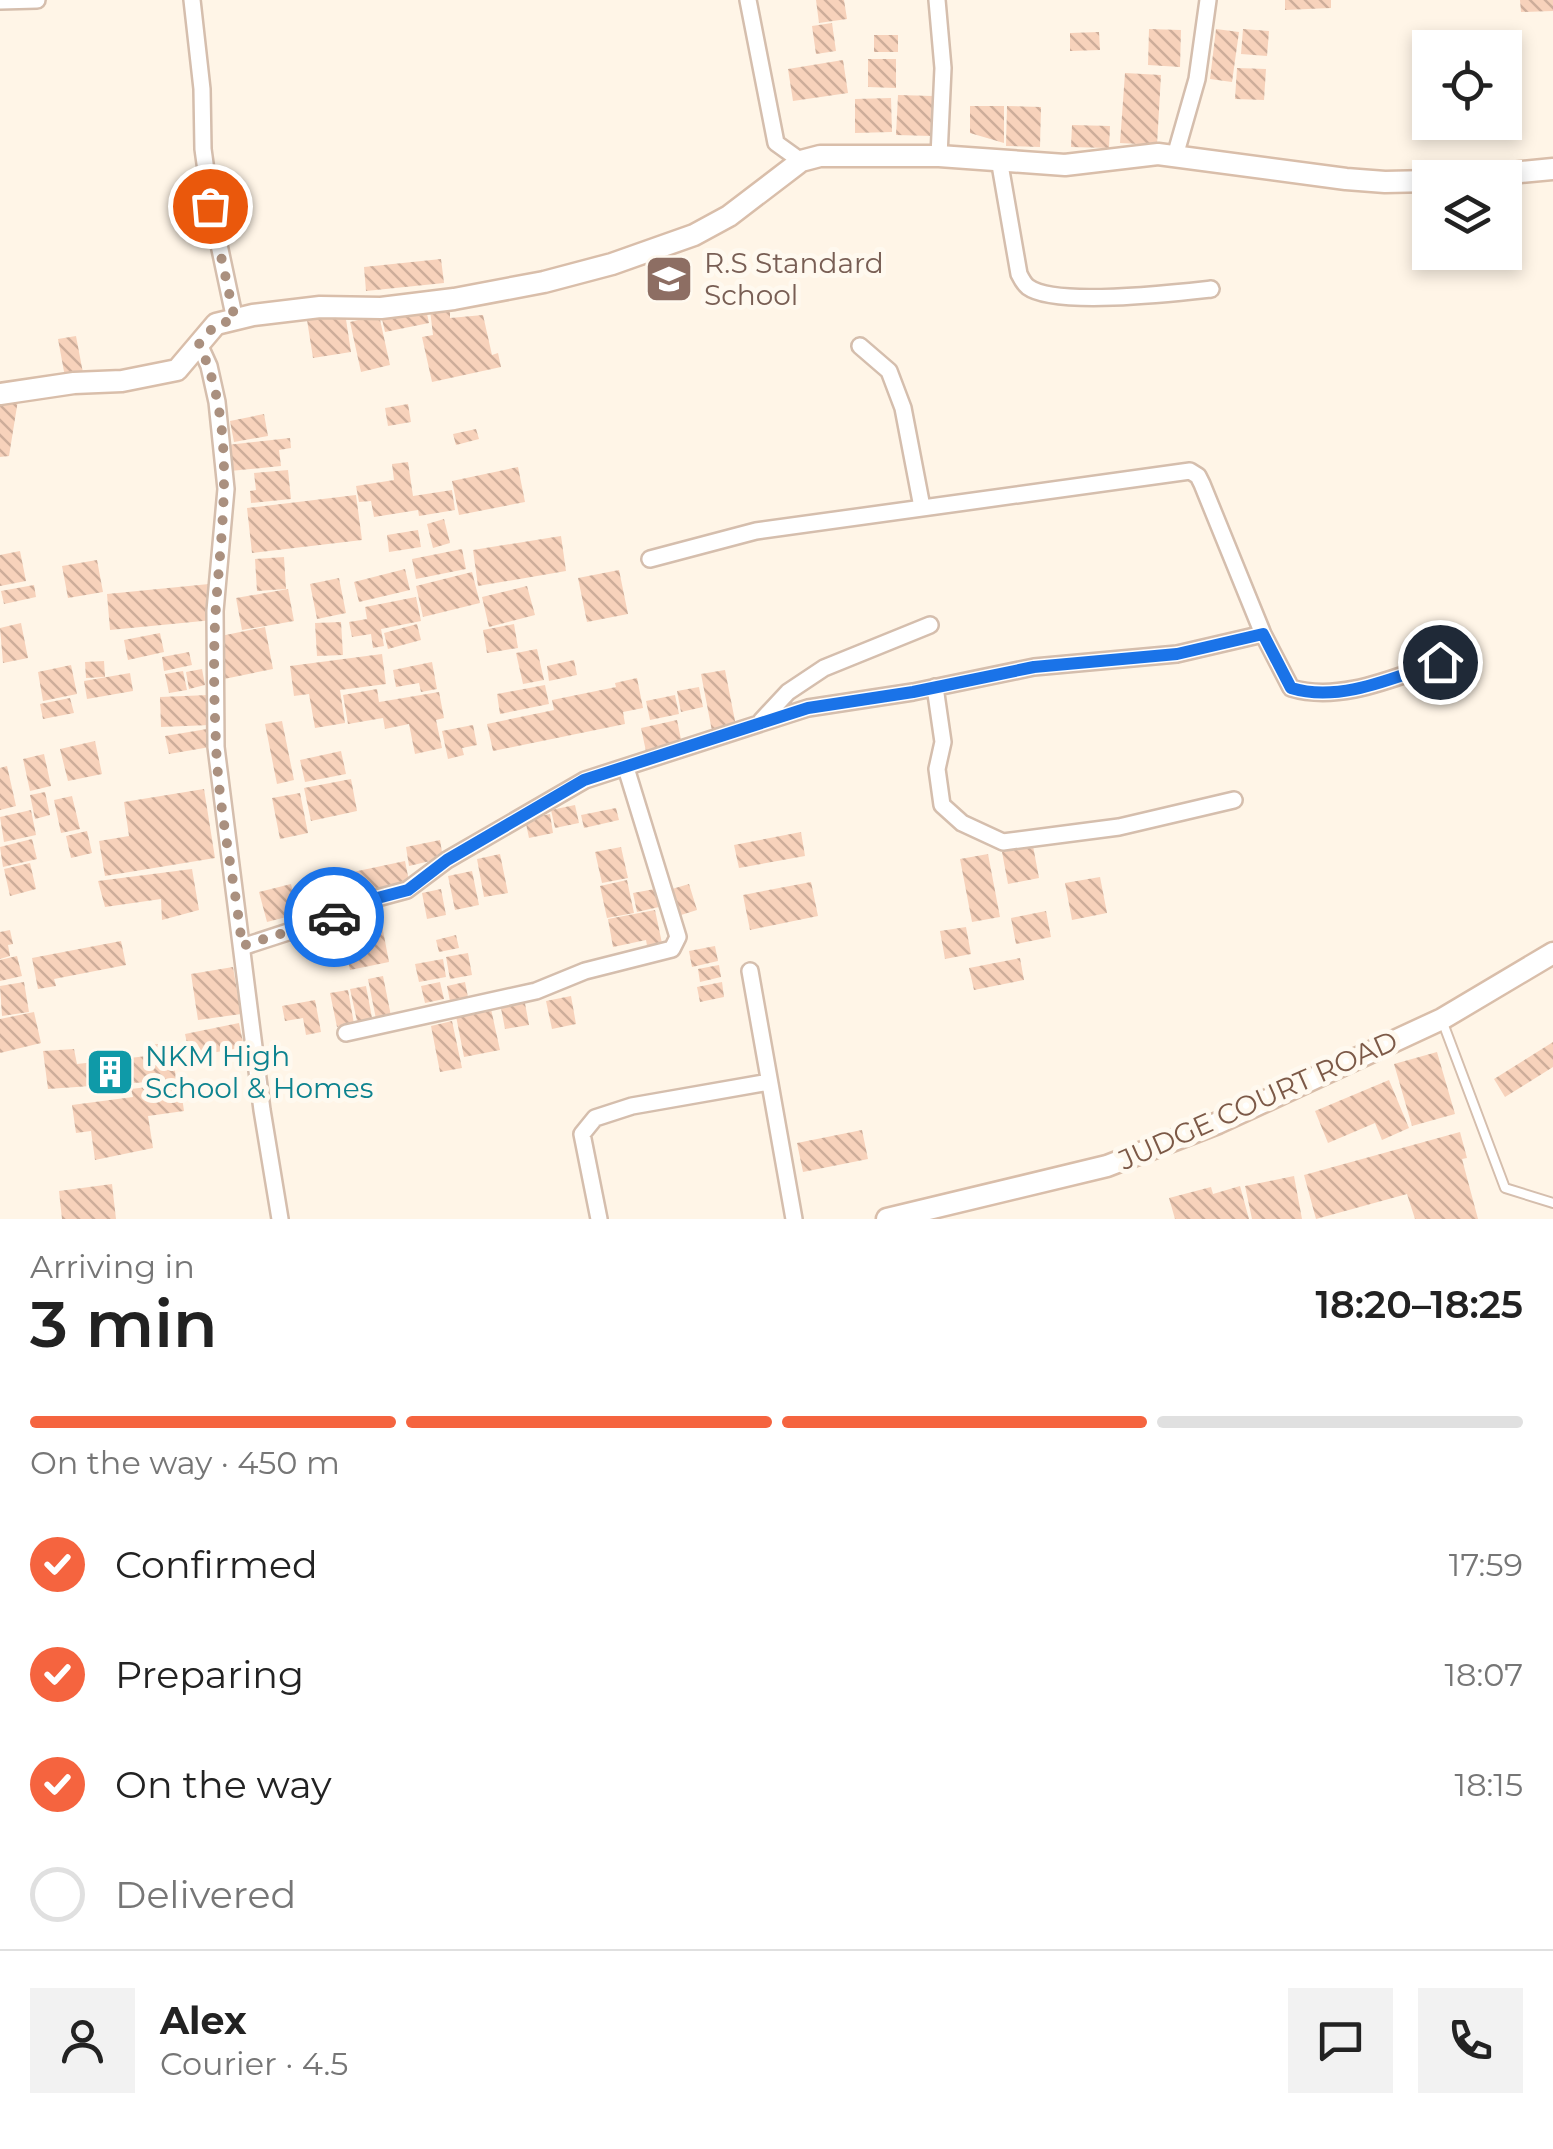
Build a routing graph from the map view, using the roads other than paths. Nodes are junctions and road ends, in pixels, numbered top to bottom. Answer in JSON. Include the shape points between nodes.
{"nodes":[{"id":1,"x":38,"y":0,"type":"edge"},
{"id":2,"x":192,"y":0,"type":"edge"},
{"id":3,"x":748,"y":0,"type":"edge"},
{"id":4,"x":937,"y":0,"type":"edge"},
{"id":5,"x":1208,"y":0,"type":"edge"},
{"id":6,"x":0,"y":2,"type":"edge"},
{"id":7,"x":939,"y":156,"type":"junction"},
{"id":8,"x":1174,"y":156,"type":"junction"},
{"id":9,"x":999,"y":159,"type":"junction"},
{"id":10,"x":801,"y":161,"type":"junction"},
{"id":11,"x":1553,"y":169,"type":"edge"},
{"id":12,"x":1522,"y":172,"type":"edge"},
{"id":13,"x":1412,"y":183,"type":"edge"},
{"id":14,"x":1211,"y":290,"type":"dead end"},
{"id":15,"x":235,"y":320,"type":"junction"},
{"id":16,"x":199,"y":344,"type":"junction"},
{"id":17,"x":860,"y":346,"type":"dead end"},
{"id":18,"x":0,"y":394,"type":"edge"},
{"id":19,"x":922,"y":507,"type":"junction"},
{"id":20,"x":650,"y":559,"type":"dead end"},
{"id":21,"x":930,"y":624,"type":"dead end"},
{"id":22,"x":1263,"y":634,"type":"junction"},
{"id":23,"x":1440,"y":662,"type":"dead end"},
{"id":24,"x":934,"y":687,"type":"junction"},
{"id":25,"x":758,"y":724,"type":"junction"},
{"id":26,"x":626,"y":768,"type":"junction"},
{"id":27,"x":1234,"y":800,"type":"dead end"},
{"id":28,"x":242,"y":946,"type":"junction"},
{"id":29,"x":1553,"y":952,"type":"edge"},
{"id":30,"x":750,"y":970,"type":"dead end"},
{"id":31,"x":1442,"y":1018,"type":"junction"},
{"id":32,"x":346,"y":1033,"type":"dead end"},
{"id":33,"x":769,"y":1082,"type":"junction"},
{"id":34,"x":1553,"y":1203,"type":"edge"},
{"id":35,"x":280,"y":1219,"type":"edge"},
{"id":36,"x":599,"y":1219,"type":"edge"},
{"id":37,"x":794,"y":1219,"type":"edge"},
{"id":38,"x":888,"y":1219,"type":"edge"}],
"edges":[{"from":1,"to":6,"type":"street"},
{"from":2,"to":15,"type":"street","via":[[205,168]]},
{"from":3,"to":10,"type":"street","via":[[776,143]]},
{"from":4,"to":7,"type":"street","via":[[944,68]]},
{"from":5,"to":8,"type":"street","via":[[1197,79]]},
{"from":7,"to":9,"type":"street"},
{"from":7,"to":10,"type":"street","via":[[834,154]]},
{"from":8,"to":9,"type":"street","via":[[1065,165]]},
{"from":8,"to":13,"type":"street"},
{"from":9,"to":14,"type":"street","via":[[1026,286],[1122,298]]},
{"from":10,"to":15,"type":"street","via":[[694,236],[612,264],[454,299]]},
{"from":11,"to":12,"type":"street"},
{"from":15,"to":16,"type":"street","via":[[216,324]]},
{"from":16,"to":18,"type":"street","via":[[177,370]]},
{"from":16,"to":28,"type":"street","via":[[217,402],[226,488],[215,610],[216,747]]},
{"from":17,"to":19,"type":"street","via":[[889,371]]},
{"from":19,"to":20,"type":"street","via":[[756,531]]},
{"from":19,"to":22,"type":"street","via":[[1190,471],[1202,484]]},
{"from":21,"to":25,"type":"street","via":[[824,668]]},
{"from":22,"to":23,"type":"street","via":[[1291,688],[1302,691],[1357,689]]},
{"from":22,"to":24,"type":"street","via":[[1177,654],[1034,667]]},
{"from":24,"to":25,"type":"street","via":[[808,708]]},
{"from":24,"to":27,"type":"street","via":[[943,742],[937,769],[942,805],[962,824],[1004,842],[1119,828]]},
{"from":25,"to":26,"type":"street"},
{"from":26,"to":28,"type":"street","via":[[584,780],[408,890]]},
{"from":26,"to":32,"type":"street","via":[[674,920],[678,937],[672,949],[536,990]]},
{"from":28,"to":35,"type":"street"},
{"from":29,"to":31,"type":"street","name":"JUDGE COURT ROAD"},
{"from":30,"to":33,"type":"street"},
{"from":31,"to":34,"type":"lane","via":[[1505,1188]]},
{"from":31,"to":38,"type":"street","name":"JUDGE COURT ROAD","via":[[1218,1123],[1107,1166]]},
{"from":33,"to":36,"type":"street","via":[[595,1118],[582,1134]]},
{"from":33,"to":37,"type":"street"}]}
